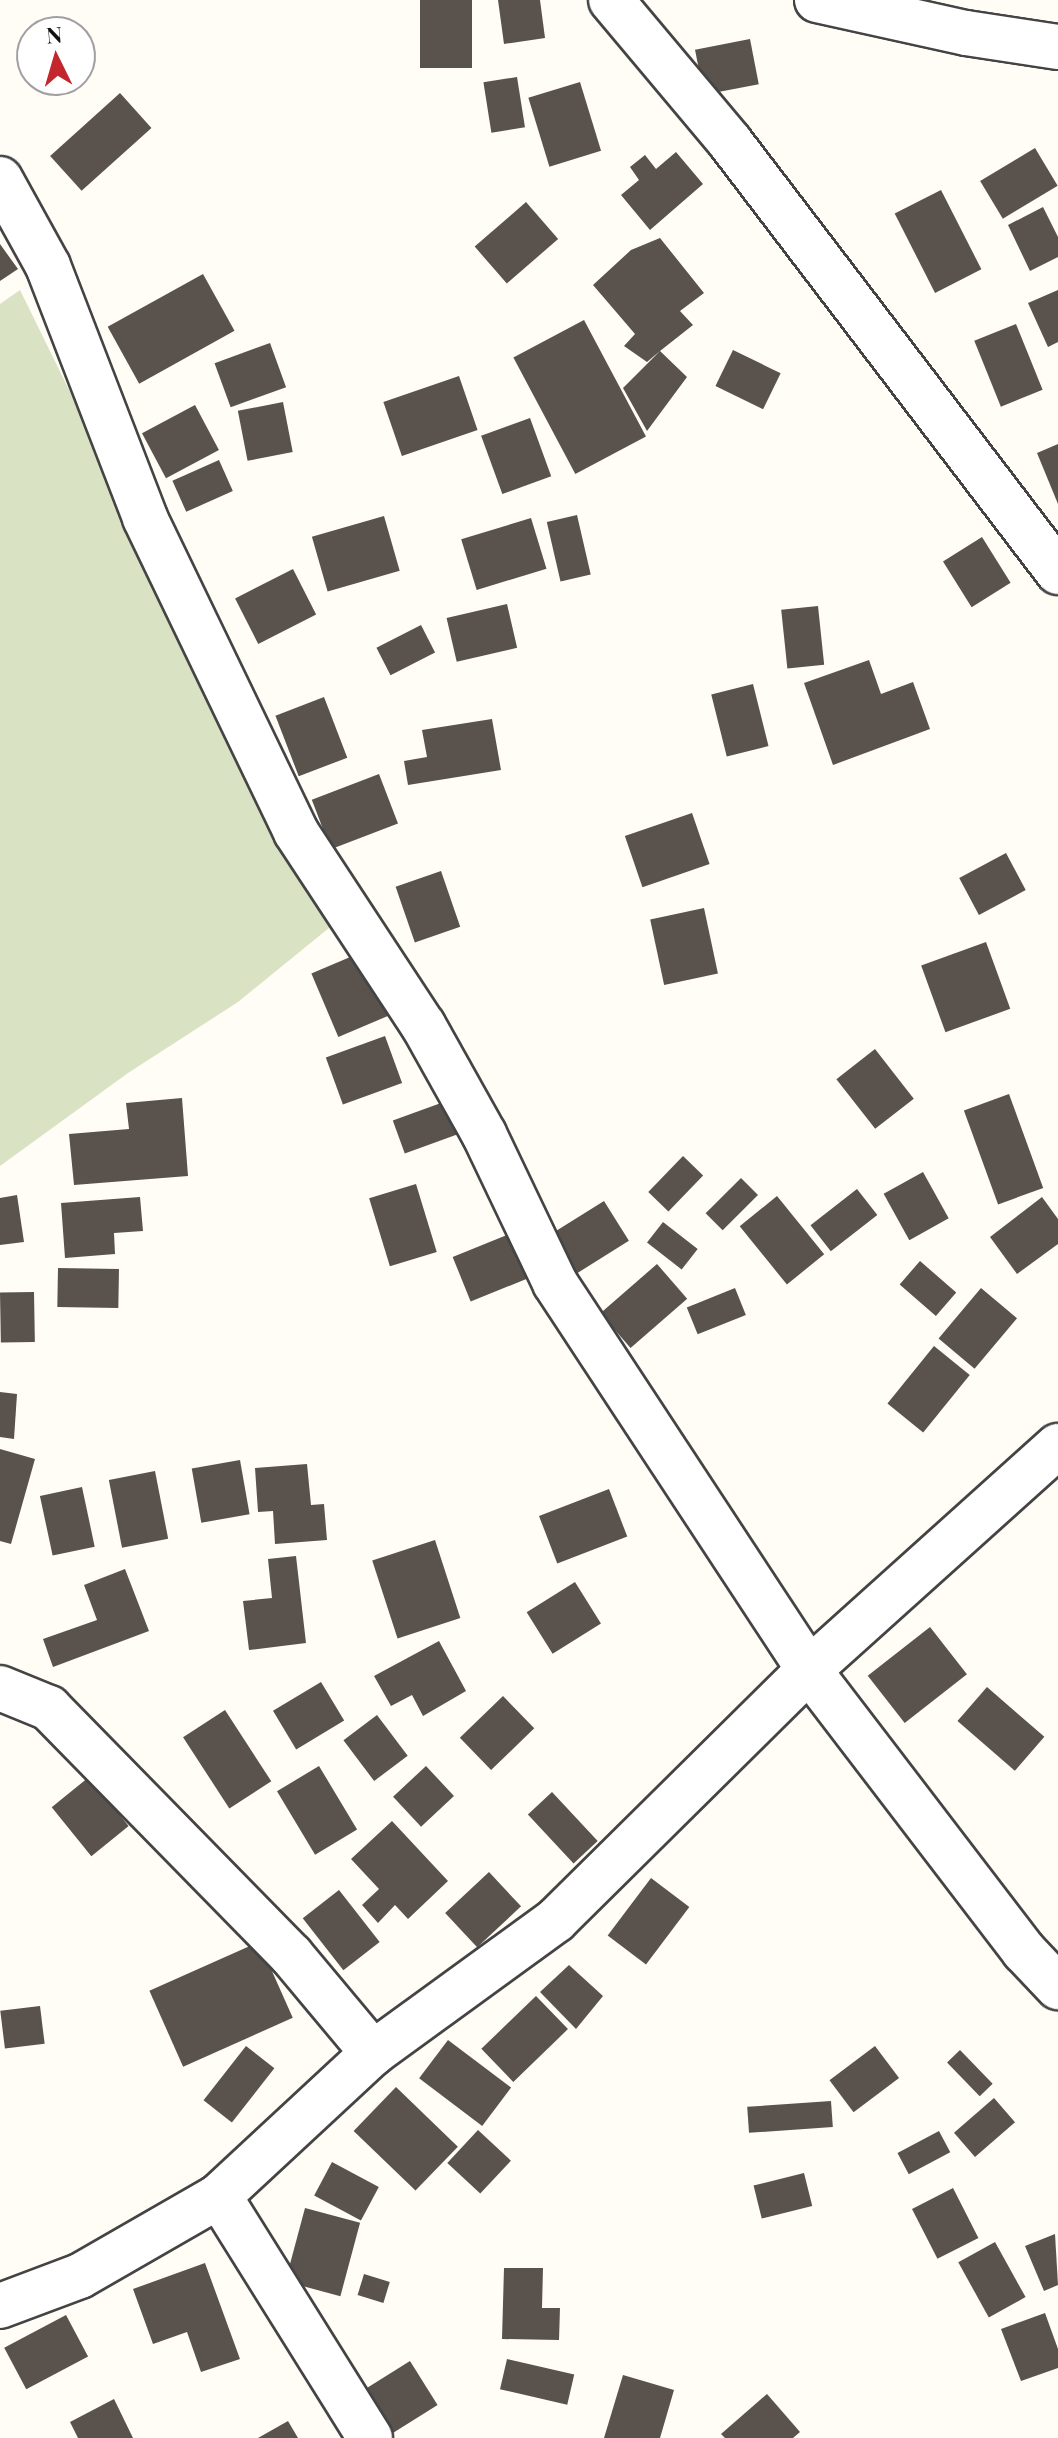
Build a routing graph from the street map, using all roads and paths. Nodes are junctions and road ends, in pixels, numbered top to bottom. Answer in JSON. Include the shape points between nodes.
{"nodes":[{"id":1,"x":611,"y":0,"type":"edge"},
{"id":2,"x":817,"y":0,"type":"edge"},
{"id":3,"x":967,"y":17,"type":"edge"},
{"id":4,"x":1058,"y":47,"type":"edge"},
{"id":5,"x":0,"y":179,"type":"edge"},
{"id":6,"x":1058,"y":572,"type":"edge"},
{"id":7,"x":1058,"y":1446,"type":"edge"},
{"id":8,"x":809,"y":1670,"type":"junction"},
{"id":9,"x":0,"y":1688,"type":"edge"},
{"id":10,"x":1058,"y":1987,"type":"edge"},
{"id":11,"x":373,"y":2053,"type":"junction"},
{"id":12,"x":219,"y":2196,"type":"junction"},
{"id":13,"x":0,"y":2306,"type":"edge"},
{"id":14,"x":370,"y":2438,"type":"edge"}],
"edges":[{"from":1,"to":6,"type":"street","via":[[730,142]]},
{"from":2,"to":3,"type":"street"},
{"from":3,"to":4,"type":"street"},
{"from":5,"to":8,"type":"street","via":[[48,266],[145,518],[296,832],[423,1025],[484,1134],[555,1283]]},
{"from":7,"to":8,"type":"street"},
{"from":8,"to":10,"type":"street","via":[[1024,1951]]},
{"from":8,"to":11,"type":"street","via":[[556,1920]]},
{"from":9,"to":11,"type":"street","via":[[49,1708],[291,1955]]},
{"from":11,"to":12,"type":"street"},
{"from":12,"to":13,"type":"street","via":[[80,2276]]},
{"from":12,"to":14,"type":"street"}]}
